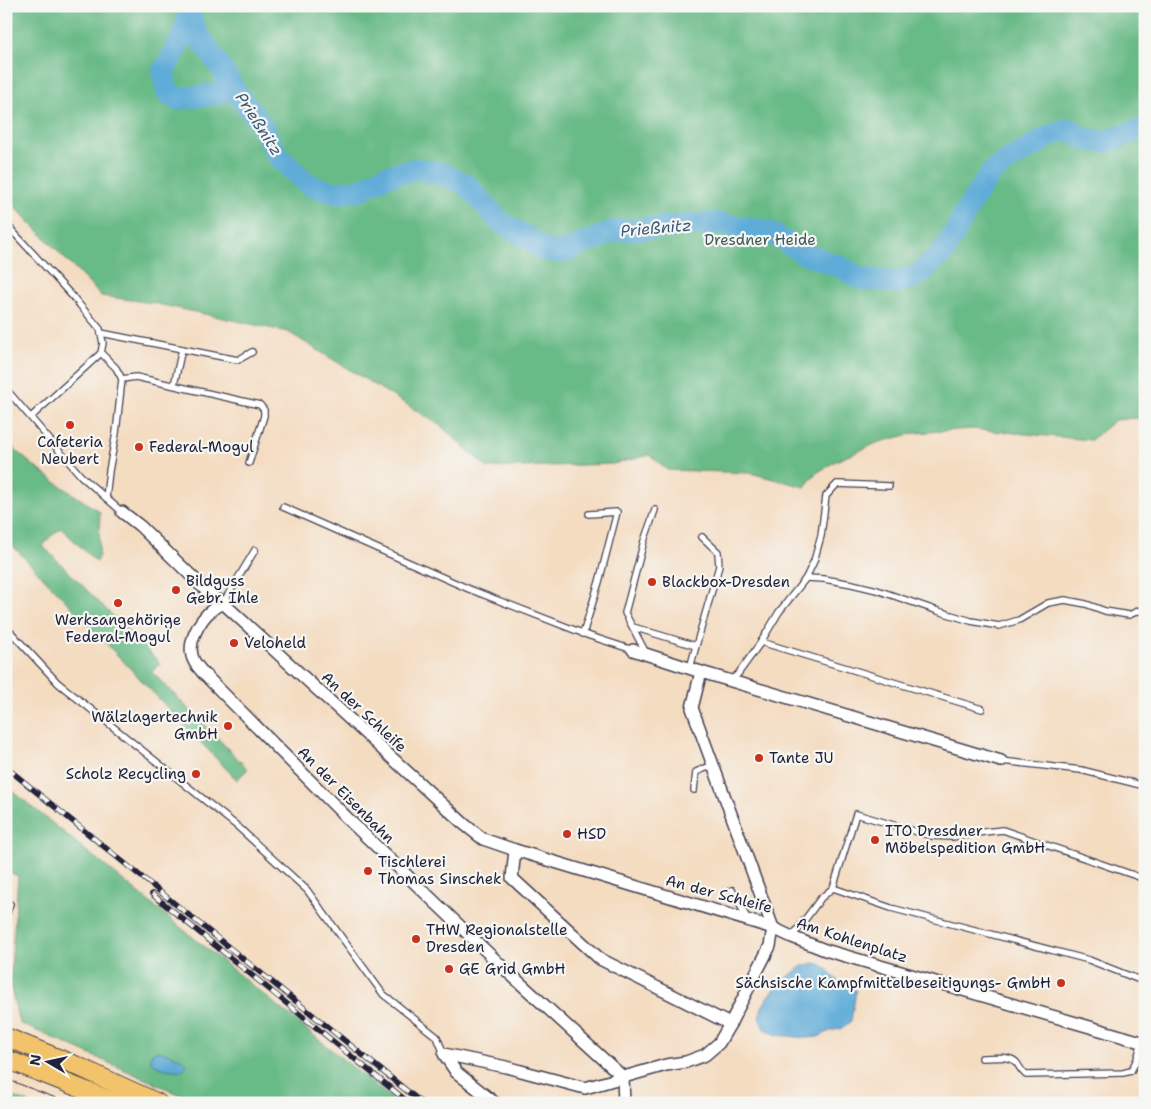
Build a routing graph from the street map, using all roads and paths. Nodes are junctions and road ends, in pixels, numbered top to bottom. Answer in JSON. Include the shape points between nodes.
{"nodes":[{"id":1,"x":6,"y":224,"type":"edge"},
{"id":2,"x":101,"y":333,"type":"junction"},
{"id":3,"x":182,"y":349,"type":"junction"},
{"id":4,"x":252,"y":352,"type":"dead end"},
{"id":5,"x":101,"y":354,"type":"junction"},
{"id":6,"x":122,"y":380,"type":"junction"},
{"id":7,"x":174,"y":385,"type":"junction"},
{"id":8,"x":6,"y":389,"type":"edge"},
{"id":9,"x":31,"y":417,"type":"junction"},
{"id":10,"x":249,"y":463,"type":"dead end"},
{"id":11,"x":889,"y":486,"type":"dead end"},
{"id":12,"x":106,"y":498,"type":"junction"},
{"id":13,"x":283,"y":507,"type":"dead end"},
{"id":14,"x":655,"y":510,"type":"dead end"},
{"id":15,"x":122,"y":512,"type":"joint"},
{"id":16,"x":589,"y":514,"type":"dead end"},
{"id":17,"x":702,"y":537,"type":"dead end"},
{"id":18,"x":255,"y":550,"type":"dead end"},
{"id":19,"x":806,"y":578,"type":"junction"},
{"id":20,"x":223,"y":603,"type":"junction"},
{"id":21,"x":1145,"y":608,"type":"edge"},
{"id":22,"x":6,"y":627,"type":"edge"},
{"id":23,"x":633,"y":627,"type":"junction"},
{"id":24,"x":583,"y":634,"type":"junction"},
{"id":25,"x":761,"y":642,"type":"junction"},
{"id":26,"x":696,"y":646,"type":"junction"},
{"id":27,"x":633,"y":650,"type":"joint"},
{"id":28,"x":647,"y":655,"type":"junction"},
{"id":29,"x":690,"y":668,"type":"junction"},
{"id":30,"x":701,"y":672,"type":"junction"},
{"id":31,"x":730,"y":680,"type":"junction"},
{"id":32,"x":982,"y":709,"type":"dead end"},
{"id":33,"x":1001,"y":761,"type":"joint"},
{"id":34,"x":713,"y":765,"type":"junction"},
{"id":35,"x":1145,"y":786,"type":"edge"},
{"id":36,"x":694,"y":790,"type":"dead end"},
{"id":37,"x":515,"y":850,"type":"junction"},
{"id":38,"x":1145,"y":879,"type":"edge"},
{"id":39,"x":833,"y":888,"type":"junction"},
{"id":40,"x":732,"y":890,"type":"dead end"},
{"id":41,"x":6,"y":902,"type":"edge"},
{"id":42,"x":6,"y":916,"type":"edge"},
{"id":43,"x":748,"y":920,"type":"junction"},
{"id":44,"x":773,"y":928,"type":"junction"},
{"id":45,"x":792,"y":938,"type":"junction"},
{"id":46,"x":1145,"y":982,"type":"edge"},
{"id":47,"x":730,"y":1024,"type":"junction"},
{"id":48,"x":6,"y":1037,"type":"edge"},
{"id":49,"x":1143,"y":1043,"type":"edge"},
{"id":50,"x":444,"y":1054,"type":"junction"},
{"id":51,"x":6,"y":1058,"type":"edge"},
{"id":52,"x":982,"y":1058,"type":"dead end"},
{"id":53,"x":623,"y":1078,"type":"junction"},
{"id":54,"x":117,"y":1103,"type":"edge"},
{"id":55,"x":158,"y":1103,"type":"edge"},
{"id":56,"x":495,"y":1103,"type":"edge"},
{"id":57,"x":624,"y":1103,"type":"edge"}],
"edges":[{"from":1,"to":2,"type":"lane","via":[[73,297]]},
{"from":2,"to":3,"type":"lane"},
{"from":2,"to":5,"type":"lane"},
{"from":3,"to":4,"type":"lane","via":[[238,360]]},
{"from":3,"to":7,"type":"lane"},
{"from":5,"to":6,"type":"lane","via":[[116,368]]},
{"from":5,"to":9,"type":"lane"},
{"from":6,"to":7,"type":"lane","via":[[136,376]]},
{"from":6,"to":12,"type":"lane"},
{"from":7,"to":10,"type":"lane","via":[[260,405],[264,416]]},
{"from":8,"to":9,"type":"lane"},
{"from":9,"to":12,"type":"lane","via":[[81,476]]},
{"from":11,"to":19,"type":"lane","via":[[837,484],[826,496],[821,536]]},
{"from":12,"to":15,"type":"lane"},
{"from":13,"to":24,"type":"lane","via":[[468,589]]},
{"from":14,"to":23,"type":"lane","via":[[625,613]]},
{"from":15,"to":20,"type":"street","name":"An der Schleife"},
{"from":16,"to":24,"type":"lane","via":[[617,512]]},
{"from":17,"to":26,"type":"lane","via":[[718,552],[719,566]]},
{"from":18,"to":20,"type":"lane"},
{"from":19,"to":21,"type":"lane","via":[[877,590],[938,612],[999,626],[1019,620],[1048,603],[1066,600],[1129,615]]},
{"from":19,"to":25,"type":"lane","via":[[779,612]]},
{"from":20,"to":37,"type":"street","name":"An der Schleife","via":[[464,824],[483,839]]},
{"from":20,"to":53,"type":"street","name":"An der Eisenbahn","via":[[212,609],[198,626],[190,648],[193,660],[203,673],[353,824]]},
{"from":22,"to":50,"type":"lane","via":[[58,683],[237,826],[307,890],[383,994],[438,1038]]},
{"from":23,"to":26,"type":"lane"},
{"from":23,"to":28,"type":"lane"},
{"from":24,"to":27,"type":"lane"},
{"from":25,"to":31,"type":"lane"},
{"from":25,"to":32,"type":"lane"},
{"from":26,"to":29,"type":"lane"},
{"from":27,"to":28,"type":"street"},
{"from":28,"to":29,"type":"street"},
{"from":29,"to":30,"type":"street"},
{"from":30,"to":31,"type":"street"},
{"from":30,"to":34,"type":"street","name":"An der Schleife","via":[[692,708]]},
{"from":31,"to":33,"type":"street"},
{"from":33,"to":35,"type":"lane","via":[[1081,770]]},
{"from":34,"to":36,"type":"lane","via":[[696,772]]},
{"from":34,"to":44,"type":"street","name":"An der Schleife"},
{"from":37,"to":43,"type":"street","name":"An der Schleife"},
{"from":37,"to":47,"type":"street","via":[[512,878],[600,959]]},
{"from":38,"to":39,"type":"lane","via":[[1003,830],[952,837],[931,836],[856,814]]},
{"from":39,"to":45,"type":"lane","via":[[821,898]]},
{"from":39,"to":46,"type":"lane","via":[[891,908],[1089,960]]},
{"from":40,"to":43,"type":"lane"},
{"from":41,"to":42,"type":"lane","via":[[10,904]]},
{"from":43,"to":44,"type":"street","name":"An der Schleife"},
{"from":44,"to":45,"type":"street","name":"Am Kohlenplatz"},
{"from":44,"to":47,"type":"street","name":"Am Kohlenplatz","via":[[770,946]]},
{"from":45,"to":49,"type":"street","name":"Am Kohlenplatz"},
{"from":47,"to":53,"type":"street","name":"Am Kohlenplatz","via":[[719,1043],[705,1055]]},
{"from":48,"to":55,"type":"main road"},
{"from":49,"to":52,"type":"lane","via":[[1131,1071],[1123,1073],[1026,1075],[1010,1058]]},
{"from":50,"to":53,"type":"street","via":[[585,1088]]},
{"from":50,"to":56,"type":"street","via":[[456,1072]]},
{"from":51,"to":54,"type":"main road"},
{"from":53,"to":57,"type":"street"}]}
